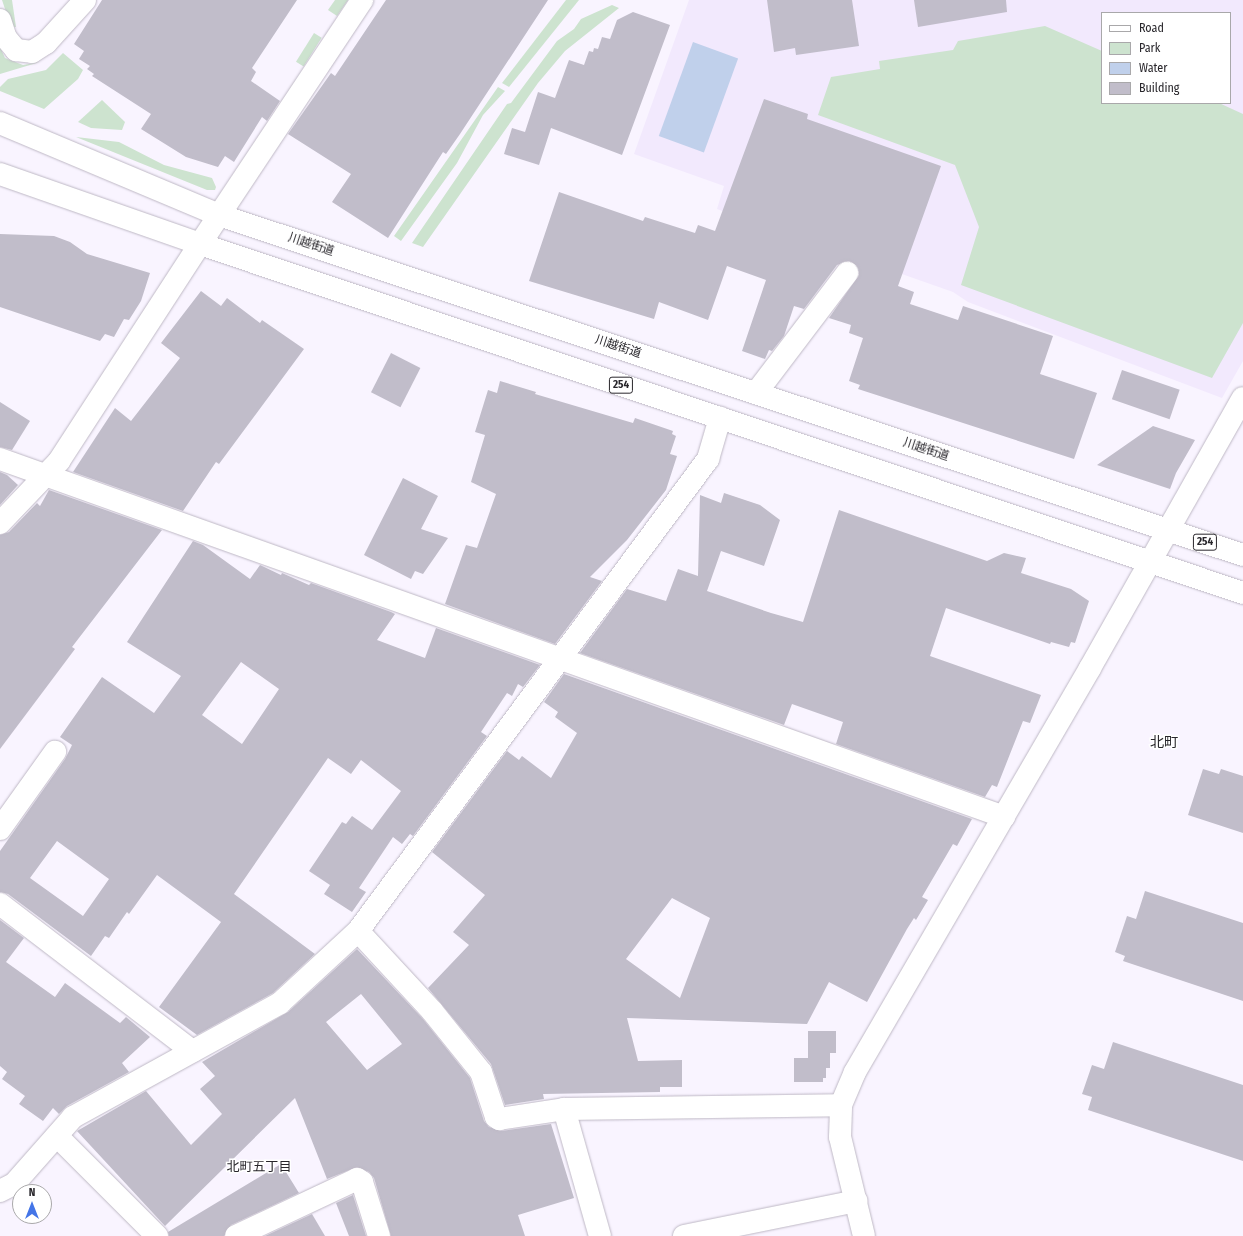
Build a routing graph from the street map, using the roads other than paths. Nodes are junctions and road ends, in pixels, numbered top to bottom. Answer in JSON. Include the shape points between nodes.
{"nodes":[{"id":1,"x":85,"y":0,"type":"edge"},
{"id":2,"x":362,"y":0,"type":"edge"},
{"id":3,"x":0,"y":20,"type":"edge"},
{"id":4,"x":0,"y":123,"type":"edge"},
{"id":5,"x":0,"y":174,"type":"edge"},
{"id":6,"x":219,"y":215,"type":"junction"},
{"id":7,"x":200,"y":244,"type":"junction"},
{"id":8,"x":847,"y":273,"type":"dead end"},
{"id":9,"x":756,"y":393,"type":"junction"},
{"id":10,"x":1243,"y":398,"type":"edge"},
{"id":11,"x":720,"y":418,"type":"junction"},
{"id":12,"x":0,"y":459,"type":"edge"},
{"id":13,"x":44,"y":475,"type":"junction"},
{"id":14,"x":0,"y":523,"type":"edge"},
{"id":15,"x":1167,"y":530,"type":"junction"},
{"id":16,"x":1243,"y":555,"type":"edge"},
{"id":17,"x":1149,"y":562,"type":"junction"},
{"id":18,"x":1243,"y":593,"type":"edge"},
{"id":19,"x":560,"y":659,"type":"junction"},
{"id":20,"x":55,"y":752,"type":"dead end"},
{"id":21,"x":1004,"y":817,"type":"junction"},
{"id":22,"x":0,"y":829,"type":"edge"},
{"id":23,"x":0,"y":904,"type":"edge"},
{"id":24,"x":358,"y":932,"type":"junction"},
{"id":25,"x":192,"y":1051,"type":"junction"},
{"id":26,"x":841,"y":1105,"type":"junction"},
{"id":27,"x":564,"y":1108,"type":"junction"},
{"id":28,"x":58,"y":1137,"type":"junction"},
{"id":29,"x":0,"y":1191,"type":"edge"},
{"id":30,"x":856,"y":1201,"type":"junction"},
{"id":31,"x":157,"y":1236,"type":"edge"},
{"id":32,"x":236,"y":1236,"type":"edge"},
{"id":33,"x":379,"y":1236,"type":"edge"},
{"id":34,"x":600,"y":1236,"type":"edge"},
{"id":35,"x":684,"y":1236,"type":"edge"},
{"id":36,"x":864,"y":1236,"type":"edge"}],
"edges":[{"from":1,"to":3,"type":"main road","via":[[46,43],[32,52],[16,50],[6,38]]},
{"from":2,"to":6,"type":"main road"},
{"from":4,"to":6,"type":"main road","name":"川越街道","number":"254"},
{"from":5,"to":7,"type":"main road","number":"254"},
{"from":6,"to":7,"type":"main road"},
{"from":6,"to":9,"type":"main road","name":"川越街道","number":"254"},
{"from":7,"to":11,"type":"main road","number":"254"},
{"from":7,"to":13,"type":"main road","via":[[60,461]]},
{"from":8,"to":9,"type":"main road"},
{"from":9,"to":15,"type":"main road","name":"川越街道","number":"254"},
{"from":10,"to":15,"type":"main road"},
{"from":11,"to":17,"type":"main road","number":"254"},
{"from":11,"to":19,"type":"main road","via":[[708,459]]},
{"from":12,"to":13,"type":"main road"},
{"from":13,"to":14,"type":"main road"},
{"from":13,"to":19,"type":"main road"},
{"from":15,"to":16,"type":"main road","name":"川越街道","number":"254"},
{"from":15,"to":17,"type":"main road"},
{"from":17,"to":18,"type":"main road","number":"254"},
{"from":17,"to":21,"type":"main road"},
{"from":19,"to":21,"type":"main road"},
{"from":19,"to":24,"type":"main road"},
{"from":20,"to":22,"type":"main road"},
{"from":21,"to":26,"type":"main road","via":[[855,1072]]},
{"from":23,"to":25,"type":"main road"},
{"from":24,"to":25,"type":"main road","via":[[280,1003]]},
{"from":24,"to":27,"type":"main road","via":[[432,1011],[481,1072],[496,1117],[502,1119]]},
{"from":25,"to":28,"type":"main road","via":[[73,1117]]},
{"from":26,"to":27,"type":"main road"},
{"from":26,"to":30,"type":"main road","via":[[840,1137]]},
{"from":27,"to":34,"type":"main road"},
{"from":28,"to":29,"type":"main road","via":[[14,1184]]},
{"from":28,"to":31,"type":"main road"},
{"from":30,"to":35,"type":"main road"},
{"from":30,"to":36,"type":"main road"},
{"from":32,"to":33,"type":"main road","via":[[357,1179],[362,1182]]}]}
